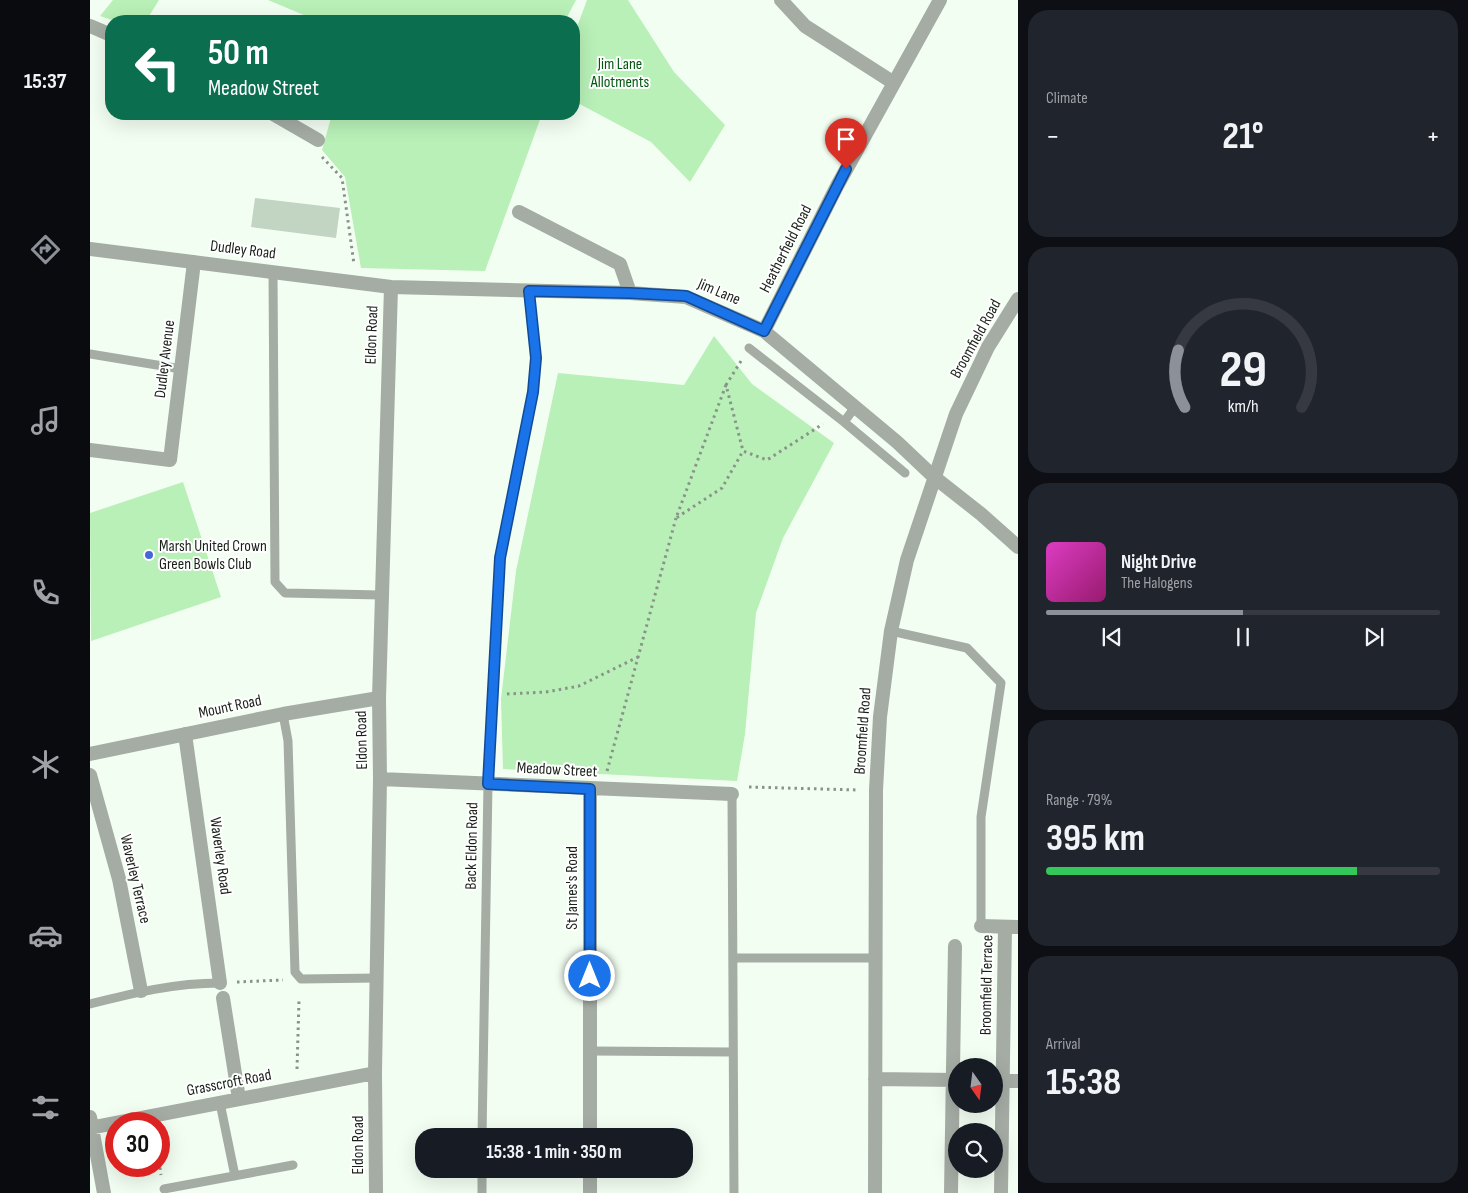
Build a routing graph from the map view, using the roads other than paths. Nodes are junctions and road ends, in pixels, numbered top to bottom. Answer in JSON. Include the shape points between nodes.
{"nodes":[{"id":1,"x":781,"y":0,"type":"edge"},
{"id":2,"x":940,"y":0,"type":"edge"},
{"id":3,"x":90,"y":26,"type":"edge"},
{"id":4,"x":105,"y":32,"type":"edge"},
{"id":5,"x":894,"y":82,"type":"junction"},
{"id":6,"x":283,"y":120,"type":"edge"},
{"id":7,"x":318,"y":140,"type":"road end"},
{"id":8,"x":519,"y":212,"type":"dead end"},
{"id":9,"x":90,"y":249,"type":"edge"},
{"id":10,"x":194,"y":262,"type":"junction"},
{"id":11,"x":273,"y":272,"type":"junction"},
{"id":12,"x":391,"y":287,"type":"junction"},
{"id":13,"x":529,"y":291,"type":"junction"},
{"id":14,"x":630,"y":293,"type":"junction"},
{"id":15,"x":1018,"y":299,"type":"edge"},
{"id":16,"x":764,"y":331,"type":"junction"},
{"id":17,"x":749,"y":348,"type":"road end"},
{"id":18,"x":90,"y":354,"type":"edge"},
{"id":19,"x":181,"y":369,"type":"junction"},
{"id":20,"x":855,"y":407,"type":"junction"},
{"id":21,"x":840,"y":419,"type":"junction"},
{"id":22,"x":90,"y":450,"type":"edge"},
{"id":23,"x":904,"y":473,"type":"dead end"},
{"id":24,"x":934,"y":477,"type":"junction"},
{"id":25,"x":1018,"y":547,"type":"edge"},
{"id":26,"x":381,"y":594,"type":"junction"},
{"id":27,"x":891,"y":631,"type":"junction"},
{"id":28,"x":379,"y":698,"type":"junction"},
{"id":29,"x":283,"y":714,"type":"junction"},
{"id":30,"x":185,"y":734,"type":"junction"},
{"id":31,"x":90,"y":754,"type":"edge"},
{"id":32,"x":90,"y":775,"type":"edge"},
{"id":33,"x":380,"y":780,"type":"junction"},
{"id":34,"x":488,"y":784,"type":"junction"},
{"id":35,"x":596,"y":789,"type":"junction"},
{"id":36,"x":732,"y":794,"type":"joint"},
{"id":37,"x":981,"y":926,"type":"joint"},
{"id":38,"x":1012,"y":927,"type":"edge"},
{"id":39,"x":955,"y":946,"type":"dead end"},
{"id":40,"x":733,"y":958,"type":"junction"},
{"id":41,"x":875,"y":958,"type":"junction"},
{"id":42,"x":378,"y":978,"type":"junction"},
{"id":43,"x":220,"y":983,"type":"joint"},
{"id":44,"x":141,"y":991,"type":"junction"},
{"id":45,"x":223,"y":998,"type":"dead end"},
{"id":46,"x":90,"y":1004,"type":"edge"},
{"id":47,"x":590,"y":1051,"type":"junction"},
{"id":48,"x":733,"y":1052,"type":"junction"},
{"id":49,"x":954,"y":1058,"type":"edge"},
{"id":50,"x":1000,"y":1058,"type":"edge"},
{"id":51,"x":375,"y":1073,"type":"junction"},
{"id":52,"x":875,"y":1079,"type":"junction"},
{"id":53,"x":948,"y":1080,"type":"edge"},
{"id":54,"x":1003,"y":1081,"type":"edge"},
{"id":55,"x":1018,"y":1081,"type":"edge"},
{"id":56,"x":239,"y":1099,"type":"junction"},
{"id":57,"x":220,"y":1103,"type":"junction"},
{"id":58,"x":953,"y":1113,"type":"edge"},
{"id":59,"x":999,"y":1113,"type":"edge"},
{"id":60,"x":91,"y":1124,"type":"edge"},
{"id":61,"x":482,"y":1128,"type":"edge"},
{"id":62,"x":590,"y":1128,"type":"edge"},
{"id":63,"x":293,"y":1165,"type":"dead end"},
{"id":64,"x":235,"y":1176,"type":"junction"},
{"id":65,"x":482,"y":1178,"type":"edge"},
{"id":66,"x":590,"y":1178,"type":"edge"},
{"id":67,"x":164,"y":1189,"type":"dead end"},
{"id":68,"x":104,"y":1193,"type":"edge"},
{"id":69,"x":376,"y":1193,"type":"edge"},
{"id":70,"x":482,"y":1193,"type":"edge"},
{"id":71,"x":590,"y":1193,"type":"edge"},
{"id":72,"x":734,"y":1193,"type":"edge"},
{"id":73,"x":875,"y":1193,"type":"edge"},
{"id":74,"x":951,"y":1193,"type":"edge"},
{"id":75,"x":1001,"y":1193,"type":"edge"}],
"edges":[{"from":1,"to":5,"type":"street","via":[[805,26]]},
{"from":2,"to":5,"type":"street","name":"Heatherfield Road"},
{"from":3,"to":4,"type":"street"},
{"from":5,"to":16,"type":"street","name":"Heatherfield Road"},
{"from":6,"to":7,"type":"street"},
{"from":8,"to":14,"type":"street","via":[[620,264]]},
{"from":9,"to":10,"type":"street","name":"Dudley Road"},
{"from":10,"to":11,"type":"street","name":"Dudley Road"},
{"from":10,"to":19,"type":"street","name":"Dudley Avenue"},
{"from":11,"to":12,"type":"street","name":"Dudley Road"},
{"from":11,"to":26,"type":"lane","via":[[275,582],[285,593]]},
{"from":12,"to":13,"type":"street","name":"Jim Lane"},
{"from":12,"to":26,"type":"street","name":"Eldon Road"},
{"from":13,"to":14,"type":"street","name":"Jim Lane"},
{"from":13,"to":34,"type":"lane","name":"Back Eldon Road","via":[[536,358],[533,392],[500,558]]},
{"from":14,"to":16,"type":"street","name":"Jim Lane","via":[[686,296]]},
{"from":15,"to":24,"type":"street","name":"Broomfield Road","via":[[988,347],[956,414]]},
{"from":16,"to":20,"type":"street","name":"Jim Lane"},
{"from":17,"to":21,"type":"lane"},
{"from":18,"to":19,"type":"lane"},
{"from":19,"to":22,"type":"street","name":"Dudley Avenue","via":[[170,460]]},
{"from":20,"to":21,"type":"lane"},
{"from":20,"to":24,"type":"street","name":"Jim Lane"},
{"from":21,"to":23,"type":"lane"},
{"from":24,"to":25,"type":"street","name":"Jim Lane"},
{"from":24,"to":27,"type":"street","name":"Broomfield Road","via":[[907,560]]},
{"from":26,"to":28,"type":"street","name":"Eldon Road"},
{"from":27,"to":37,"type":"lane","via":[[967,648],[1001,683],[980,817]]},
{"from":27,"to":41,"type":"street","name":"Broomfield Road","via":[[880,717],[876,790]]},
{"from":28,"to":29,"type":"street","name":"Mount Road"},
{"from":28,"to":33,"type":"street","name":"Eldon Road"},
{"from":29,"to":30,"type":"street","name":"Mount Road"},
{"from":29,"to":42,"type":"lane","via":[[288,741],[295,972],[301,979]]},
{"from":30,"to":31,"type":"street","name":"Mount Road"},
{"from":30,"to":43,"type":"street","name":"Waverley Road"},
{"from":32,"to":44,"type":"street","name":"Waverley Terrace","via":[[119,879]]},
{"from":33,"to":34,"type":"street","name":"Meadow Street"},
{"from":33,"to":42,"type":"street","name":"Eldon Road"},
{"from":34,"to":35,"type":"street","name":"Meadow Street"},
{"from":34,"to":61,"type":"lane","name":"Back Eldon Road"},
{"from":35,"to":36,"type":"street","name":"Meadow Street"},
{"from":35,"to":47,"type":"street","name":"St James's Road"},
{"from":36,"to":40,"type":"lane"},
{"from":37,"to":38,"type":"street"},
{"from":38,"to":50,"type":"street","name":"Broomfield Terrace"},
{"from":39,"to":49,"type":"street","name":"Broomfield Terrace"},
{"from":40,"to":41,"type":"lane"},
{"from":40,"to":48,"type":"lane"},
{"from":41,"to":52,"type":"street","name":"Broomfield Road"},
{"from":42,"to":51,"type":"street","name":"Eldon Road"},
{"from":43,"to":44,"type":"lane","via":[[194,983]]},
{"from":44,"to":46,"type":"lane"},
{"from":45,"to":56,"type":"street"},
{"from":47,"to":48,"type":"lane"},
{"from":47,"to":62,"type":"street","name":"St James's Road"},
{"from":48,"to":72,"type":"lane"},
{"from":51,"to":56,"type":"street","name":"Grasscroft Road"},
{"from":51,"to":69,"type":"street","name":"Eldon Road"},
{"from":52,"to":53,"type":"street"},
{"from":52,"to":73,"type":"street","name":"Broomfield Road"},
{"from":54,"to":55,"type":"street"},
{"from":56,"to":57,"type":"street","name":"Grasscroft Road"},
{"from":57,"to":60,"type":"street","name":"Grasscroft Road"},
{"from":57,"to":64,"type":"lane"},
{"from":58,"to":74,"type":"street","name":"Broomfield Terrace"},
{"from":59,"to":75,"type":"street","name":"Broomfield Terrace"},
{"from":60,"to":68,"type":"street"},
{"from":63,"to":64,"type":"lane"},
{"from":64,"to":67,"type":"lane"},
{"from":65,"to":70,"type":"lane"},
{"from":66,"to":71,"type":"street"}]}
